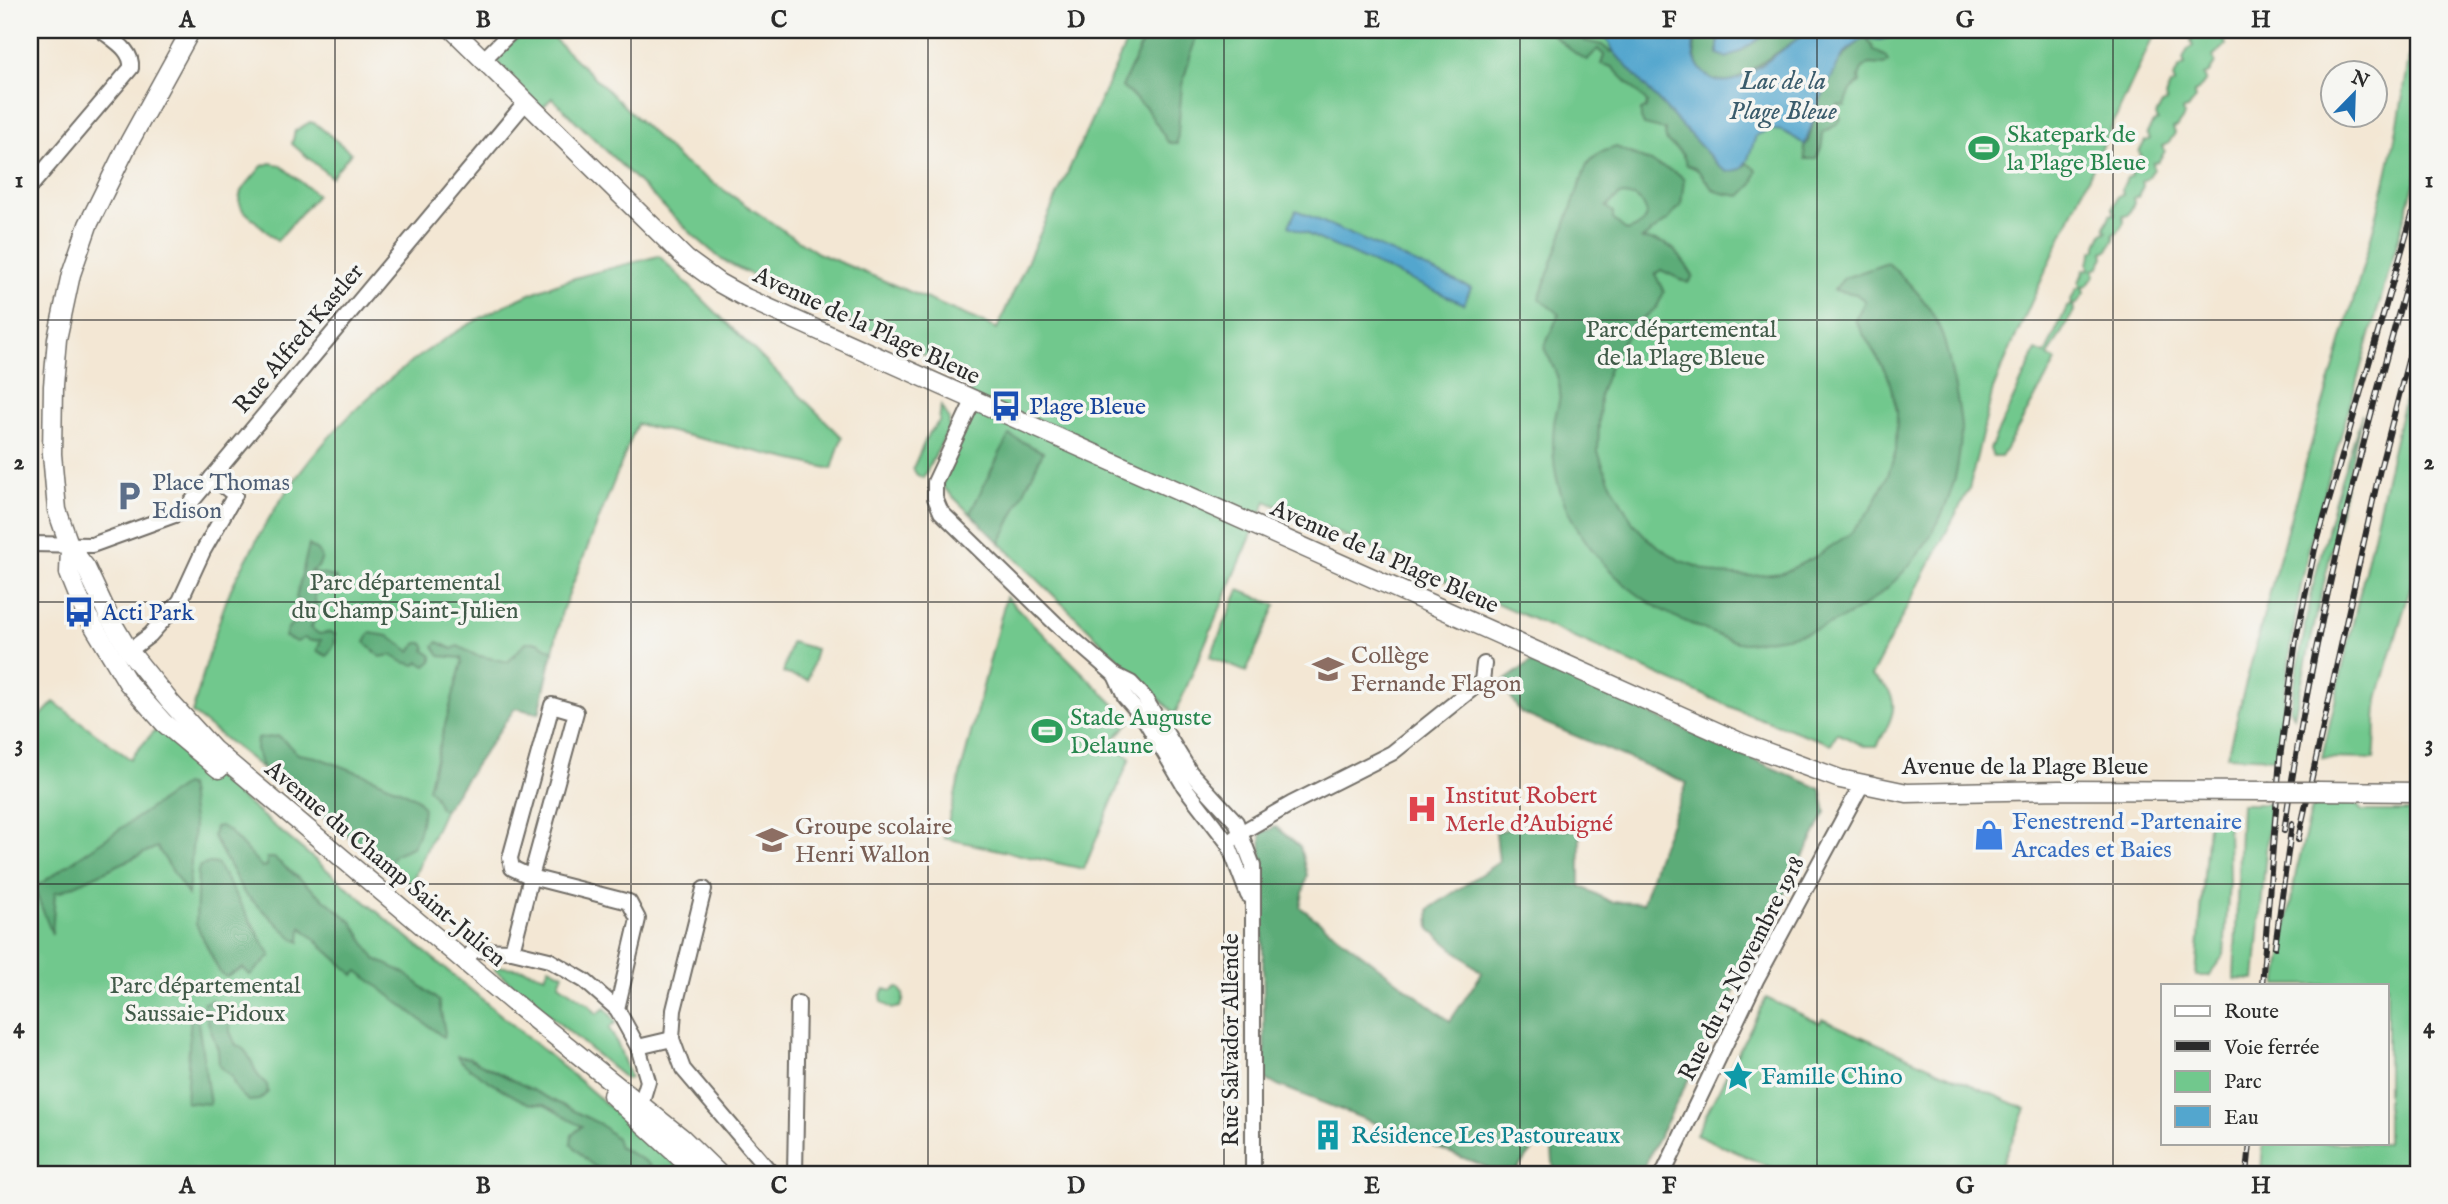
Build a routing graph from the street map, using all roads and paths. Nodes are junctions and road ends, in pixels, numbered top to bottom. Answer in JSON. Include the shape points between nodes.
{"nodes":[{"id":1,"x":101,"y":30,"type":"edge"},
{"id":2,"x":191,"y":30,"type":"edge"},
{"id":3,"x":453,"y":30,"type":"edge"},
{"id":4,"x":509,"y":35,"type":"edge"},
{"id":5,"x":484,"y":60,"type":"junction"},
{"id":6,"x":526,"y":102,"type":"junction"},
{"id":7,"x":30,"y":187,"type":"edge"},
{"id":8,"x":974,"y":401,"type":"junction"},
{"id":9,"x":212,"y":477,"type":"junction"},
{"id":10,"x":30,"y":544,"type":"edge"},
{"id":11,"x":69,"y":546,"type":"junction"},
{"id":12,"x":130,"y":651,"type":"junction"},
{"id":13,"x":1484,"y":664,"type":"dead end"},
{"id":14,"x":1115,"y":675,"type":"junction"},
{"id":15,"x":1862,"y":784,"type":"junction"},
{"id":16,"x":2418,"y":792,"type":"edge"},
{"id":17,"x":1242,"y":832,"type":"junction"},
{"id":18,"x":1228,"y":843,"type":"junction"},
{"id":19,"x":531,"y":877,"type":"junction"},
{"id":20,"x":704,"y":889,"type":"dead end"},
{"id":21,"x":1252,"y":906,"type":"junction"},
{"id":22,"x":512,"y":951,"type":"junction"},
{"id":23,"x":465,"y":961,"type":"junction"},
{"id":24,"x":481,"y":987,"type":"junction"},
{"id":25,"x":798,"y":1003,"type":"dead end"},
{"id":26,"x":617,"y":1009,"type":"junction"},
{"id":27,"x":672,"y":1039,"type":"junction"},
{"id":28,"x":638,"y":1047,"type":"junction"},
{"id":29,"x":632,"y":1105,"type":"junction"},
{"id":30,"x":698,"y":1174,"type":"edge"},
{"id":31,"x":719,"y":1174,"type":"edge"},
{"id":32,"x":772,"y":1174,"type":"edge"},
{"id":33,"x":795,"y":1174,"type":"edge"},
{"id":34,"x":1253,"y":1174,"type":"edge"},
{"id":35,"x":1663,"y":1174,"type":"edge"}],
"edges":[{"from":1,"to":7,"type":"street","via":[[126,50],[131,68]]},
{"from":2,"to":11,"type":"main road","name":"Avenue du Champ Saint-Julien","via":[[88,225],[65,297],[52,386],[52,454],[57,510]]},
{"from":3,"to":5,"type":"main road","name":"Avenue de la Plage Bleue"},
{"from":4,"to":5,"type":"street"},
{"from":5,"to":6,"type":"main road","name":"Avenue de la Plage Bleue"},
{"from":6,"to":8,"type":"main road","name":"Avenue de la Plage Bleue","via":[[680,254],[719,283]]},
{"from":6,"to":9,"type":"street","name":"Rue Alfred Kastler"},
{"from":8,"to":14,"type":"street","name":"Rue Salvador Allende","via":[[935,482],[941,512]]},
{"from":8,"to":15,"type":"main road","name":"Avenue de la Plage Bleue","via":[[1742,743]]},
{"from":9,"to":11,"type":"street","name":"Rue Alfred Kastler","via":[[183,512],[92,545]]},
{"from":9,"to":12,"type":"street","via":[[234,495],[180,601]]},
{"from":10,"to":11,"type":"street","name":"Rue Alfred Kastler"},
{"from":11,"to":12,"type":"main road","name":"Avenue du Champ Saint-Julien","via":[[86,568]]},
{"from":11,"to":24,"type":"main road","name":"Avenue du Champ Saint-Julien","via":[[69,573],[89,620],[128,683],[164,723]]},
{"from":12,"to":23,"type":"main road","name":"Avenue du Champ Saint-Julien","via":[[214,750]]},
{"from":13,"to":17,"type":"street","via":[[1482,681],[1392,752]]},
{"from":14,"to":17,"type":"street","name":"Rue Salvador Allende","via":[[1144,697],[1190,772]]},
{"from":14,"to":18,"type":"street","name":"Rue Salvador Allende","via":[[1184,786]]},
{"from":15,"to":16,"type":"main road","name":"Avenue de la Plage Bleue","bridge":true,"via":[[1907,793]]},
{"from":15,"to":35,"type":"street","name":"Rue du 11 Novembre 1918","via":[[1756,980]]},
{"from":17,"to":18,"type":"street"},
{"from":17,"to":21,"type":"street","name":"Rue Salvador Allende","via":[[1253,866]]},
{"from":18,"to":21,"type":"street","name":"Rue Salvador Allende"},
{"from":19,"to":19,"type":"street","via":[[576,712],[552,705],[510,858],[512,868]]},
{"from":19,"to":22,"type":"street"},
{"from":19,"to":26,"type":"street","via":[[629,902],[638,919]]},
{"from":20,"to":27,"type":"street","via":[[674,1010]]},
{"from":21,"to":34,"type":"street","name":"Rue Salvador Allende"},
{"from":22,"to":23,"type":"street","via":[[474,950]]},
{"from":22,"to":26,"type":"street","via":[[549,960],[585,981]]},
{"from":23,"to":24,"type":"main road","via":[[467,971]]},
{"from":23,"to":29,"type":"main road","name":"Avenue du Champ Saint-Julien"},
{"from":24,"to":29,"type":"main road","name":"Avenue du Champ Saint-Julien"},
{"from":25,"to":33,"type":"street"},
{"from":26,"to":28,"type":"street"},
{"from":27,"to":28,"type":"street"},
{"from":27,"to":32,"type":"street","via":[[684,1069]]},
{"from":28,"to":29,"type":"street","via":[[648,1081]]},
{"from":29,"to":30,"type":"main road","name":"Avenue du Champ Saint-Julien"},
{"from":29,"to":31,"type":"main road","name":"Avenue du Champ Saint-Julien","via":[[682,1138]]}]}
